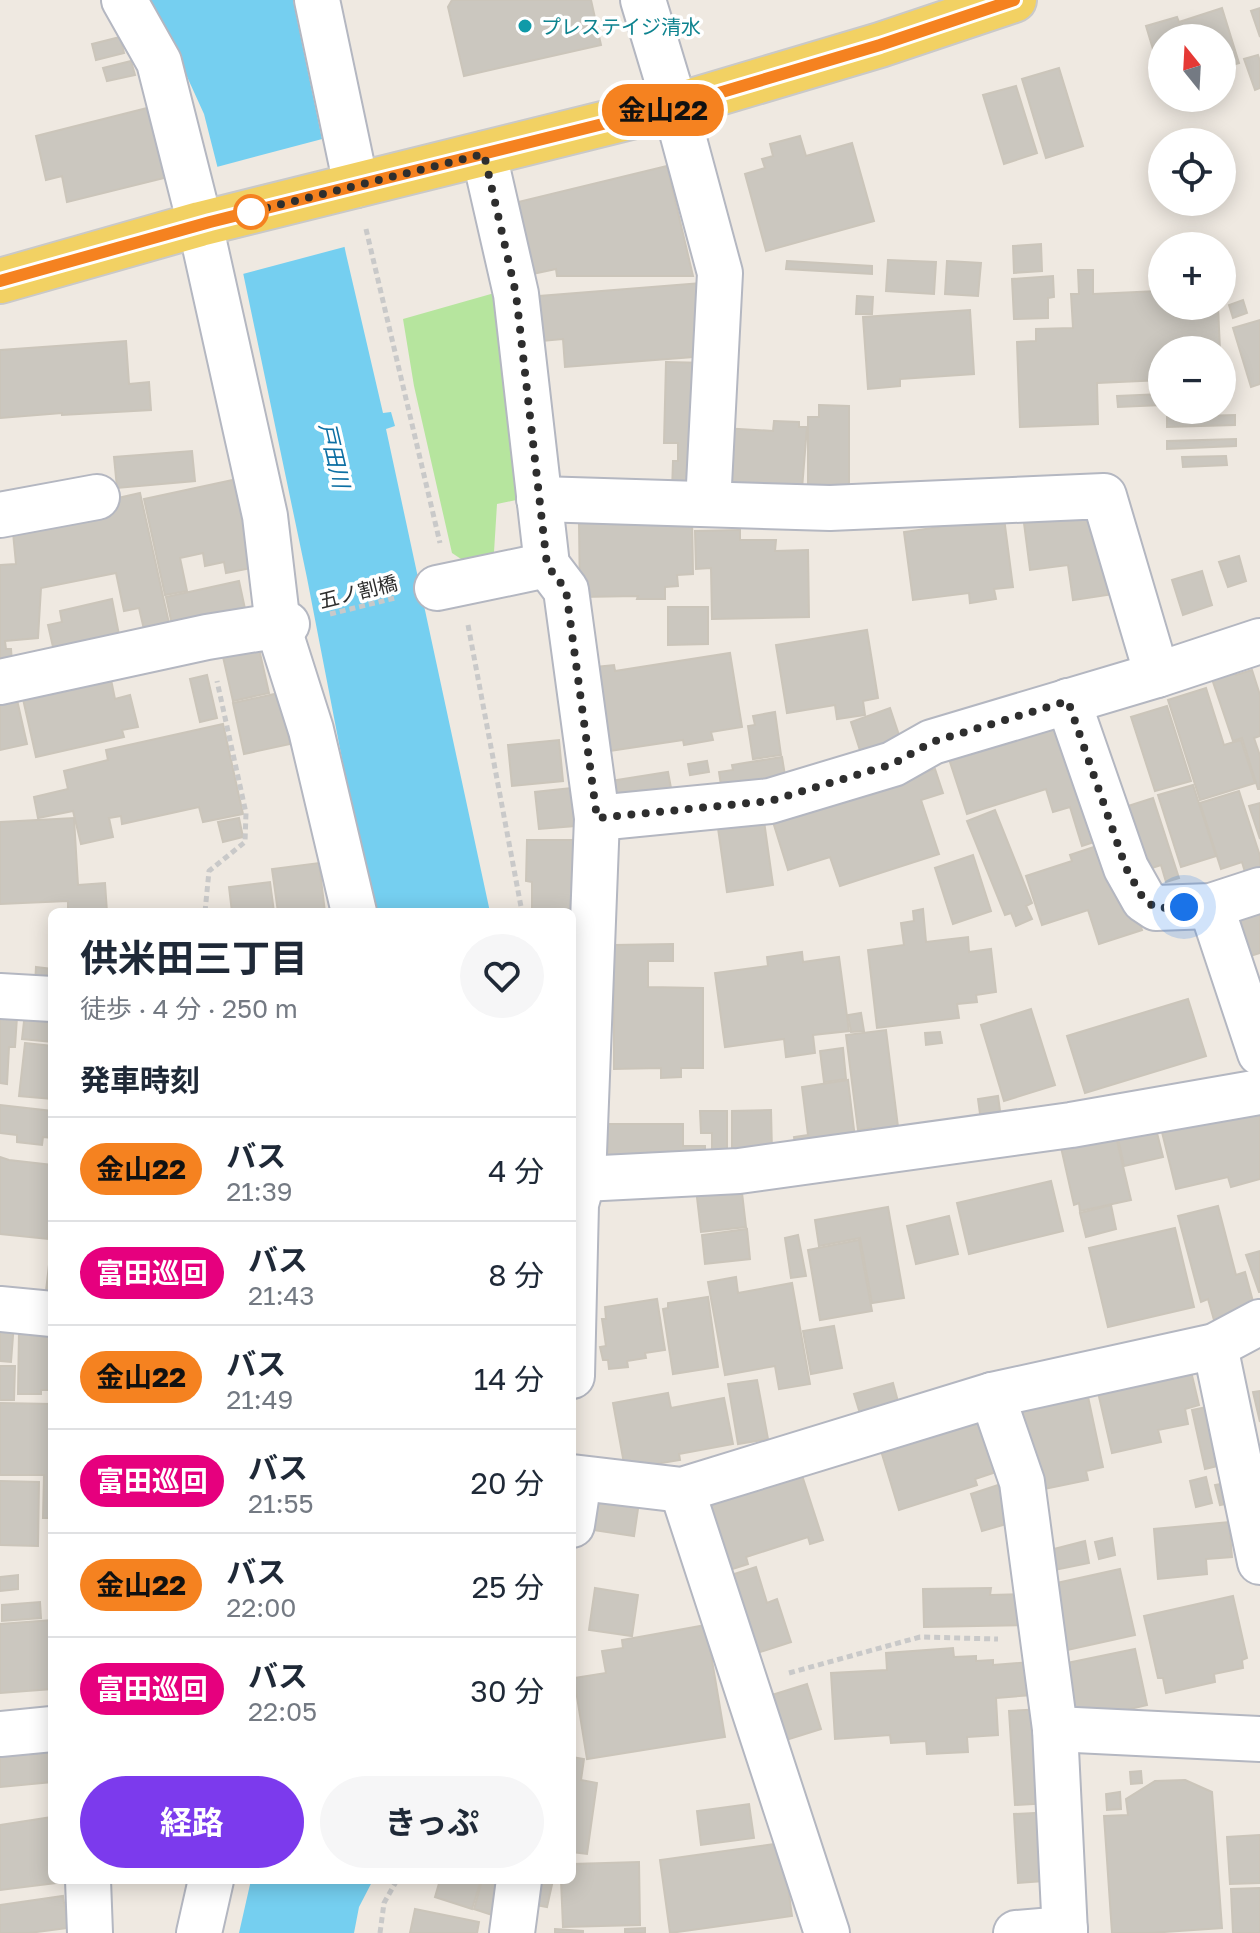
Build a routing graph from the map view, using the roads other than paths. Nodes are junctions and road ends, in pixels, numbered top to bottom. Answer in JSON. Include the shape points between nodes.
{"nodes":[{"id":1,"x":124,"y":0,"type":"edge"},
{"id":2,"x":317,"y":0,"type":"edge"},
{"id":3,"x":643,"y":0,"type":"edge"},
{"id":4,"x":1014,"y":0,"type":"edge"},
{"id":5,"x":675,"y":106,"type":"junction"},
{"id":6,"x":484,"y":154,"type":"junction"},
{"id":7,"x":353,"y":186,"type":"junction"},
{"id":8,"x":205,"y":223,"type":"junction"},
{"id":9,"x":0,"y":281,"type":"edge"},
{"id":10,"x":97,"y":497,"type":"dead end"},
{"id":11,"x":539,"y":499,"type":"junction"},
{"id":12,"x":708,"y":504,"type":"junction"},
{"id":13,"x":0,"y":515,"type":"edge"},
{"id":14,"x":547,"y":565,"type":"junction"},
{"id":15,"x":437,"y":588,"type":"road end"},
{"id":16,"x":282,"y":625,"type":"junction"},
{"id":17,"x":1260,"y":641,"type":"edge"},
{"id":18,"x":1157,"y":675,"type":"junction"},
{"id":19,"x":0,"y":682,"type":"edge"},
{"id":20,"x":1068,"y":701,"type":"junction"},
{"id":21,"x":597,"y":818,"type":"junction"},
{"id":22,"x":1260,"y":890,"type":"edge"},
{"id":23,"x":1211,"y":906,"type":"junction"},
{"id":24,"x":353,"y":908,"type":"edge"},
{"id":25,"x":0,"y":996,"type":"edge"},
{"id":26,"x":48,"y":999,"type":"edge"},
{"id":27,"x":1260,"y":1053,"type":"edge"},
{"id":28,"x":1260,"y":1092,"type":"edge"},
{"id":29,"x":583,"y":1179,"type":"junction"},
{"id":30,"x":576,"y":1204,"type":"edge"},
{"id":31,"x":0,"y":1309,"type":"edge"},
{"id":32,"x":48,"y":1314,"type":"edge"},
{"id":33,"x":1260,"y":1322,"type":"edge"},
{"id":34,"x":1215,"y":1346,"type":"junction"},
{"id":35,"x":992,"y":1395,"type":"junction"},
{"id":36,"x":576,"y":1477,"type":"edge"},
{"id":37,"x":682,"y":1490,"type":"junction"},
{"id":38,"x":1260,"y":1562,"type":"edge"},
{"id":39,"x":48,"y":1729,"type":"edge"},
{"id":40,"x":1055,"y":1729,"type":"junction"},
{"id":41,"x":0,"y":1734,"type":"edge"},
{"id":42,"x":1260,"y":1739,"type":"edge"},
{"id":43,"x":88,"y":1884,"type":"edge"},
{"id":44,"x":210,"y":1884,"type":"edge"},
{"id":45,"x":518,"y":1884,"type":"edge"},
{"id":46,"x":1065,"y":1931,"type":"edge"},
{"id":47,"x":90,"y":1933,"type":"edge"},
{"id":48,"x":199,"y":1933,"type":"edge"},
{"id":49,"x":512,"y":1933,"type":"edge"},
{"id":50,"x":827,"y":1933,"type":"edge"},
{"id":51,"x":1016,"y":1933,"type":"edge"}],
"edges":[{"from":1,"to":8,"type":"street","via":[[159,62]]},
{"from":2,"to":7,"type":"street"},
{"from":3,"to":5,"type":"street"},
{"from":4,"to":5,"type":"main road"},
{"from":5,"to":6,"type":"main road"},
{"from":5,"to":12,"type":"street","via":[[720,273]]},
{"from":6,"to":7,"type":"main road"},
{"from":6,"to":11,"type":"street","via":[[516,294]]},
{"from":7,"to":8,"type":"main road"},
{"from":8,"to":9,"type":"main road"},
{"from":8,"to":16,"type":"street"},
{"from":10,"to":13,"type":"street"},
{"from":11,"to":12,"type":"street"},
{"from":11,"to":14,"type":"street"},
{"from":12,"to":18,"type":"street","via":[[830,508],[1104,496]]},
{"from":14,"to":15,"type":"street"},
{"from":14,"to":21,"type":"street","via":[[566,590]]},
{"from":16,"to":19,"type":"street"},
{"from":16,"to":24,"type":"street"},
{"from":17,"to":18,"type":"street"},
{"from":18,"to":20,"type":"street"},
{"from":20,"to":21,"type":"street","via":[[932,742],[893,764],[770,801]]},
{"from":20,"to":23,"type":"street","via":[[1126,868],[1144,900],[1156,908]]},
{"from":21,"to":29,"type":"street"},
{"from":22,"to":23,"type":"street"},
{"from":23,"to":27,"type":"street"},
{"from":25,"to":26,"type":"street"},
{"from":28,"to":29,"type":"street","via":[[1071,1125],[739,1171]]},
{"from":29,"to":30,"type":"street"},
{"from":31,"to":32,"type":"street"},
{"from":33,"to":34,"type":"street"},
{"from":34,"to":35,"type":"street"},
{"from":34,"to":38,"type":"street"},
{"from":35,"to":37,"type":"street"},
{"from":35,"to":40,"type":"street","via":[[1022,1482]]},
{"from":36,"to":37,"type":"street"},
{"from":37,"to":50,"type":"street"},
{"from":39,"to":41,"type":"street"},
{"from":40,"to":42,"type":"street"},
{"from":40,"to":46,"type":"street"},
{"from":43,"to":47,"type":"street"},
{"from":44,"to":48,"type":"street"},
{"from":45,"to":49,"type":"street"},
{"from":46,"to":51,"type":"street"}]}
